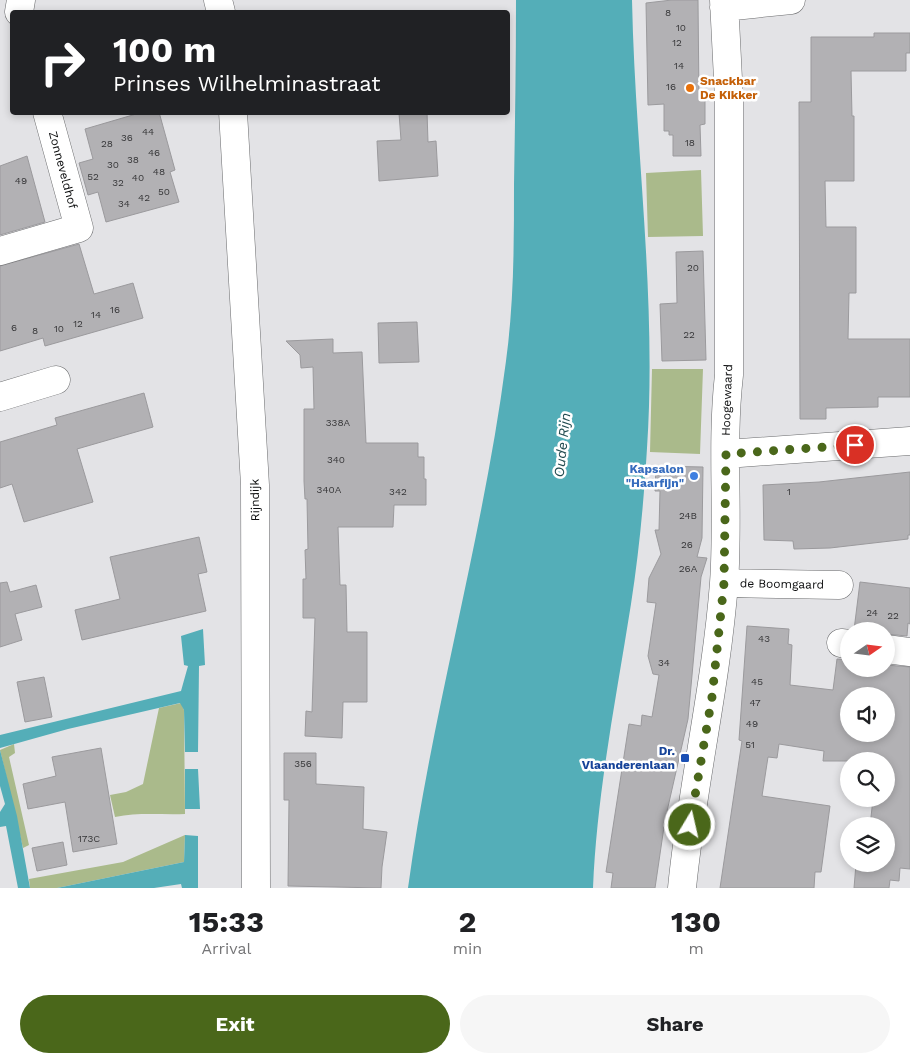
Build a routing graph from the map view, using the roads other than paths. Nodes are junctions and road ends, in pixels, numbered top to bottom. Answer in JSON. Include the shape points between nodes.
{"nodes":[{"id":1,"x":790,"y":0,"type":"edge"},
{"id":2,"x":724,"y":4,"type":"edge"},
{"id":3,"x":48,"y":115,"type":"edge"},
{"id":4,"x":233,"y":115,"type":"edge"},
{"id":5,"x":0,"y":251,"type":"edge"},
{"id":6,"x":56,"y":380,"type":"dead end"},
{"id":7,"x":0,"y":396,"type":"edge"},
{"id":8,"x":910,"y":441,"type":"edge"},
{"id":9,"x":726,"y":454,"type":"junction"},
{"id":10,"x":724,"y":583,"type":"junction"},
{"id":11,"x":839,"y":585,"type":"dead end"},
{"id":12,"x":895,"y":650,"type":"edge"},
{"id":13,"x":910,"y":652,"type":"edge"},
{"id":14,"x":256,"y":888,"type":"edge"},
{"id":15,"x":682,"y":888,"type":"edge"}],
"edges":[{"from":1,"to":2,"type":"street"},
{"from":2,"to":9,"type":"street","name":"Hoogewaard","via":[[729,99]]},
{"from":3,"to":5,"type":"street","name":"Zonneveldhof","via":[[79,228]]},
{"from":4,"to":14,"type":"street","name":"Rijndijk","via":[[255,485]]},
{"from":6,"to":7,"type":"street"},
{"from":8,"to":9,"type":"street"},
{"from":9,"to":10,"type":"street","name":"Hoogewaard"},
{"from":10,"to":11,"type":"street","name":"de Boomgaard"},
{"from":10,"to":15,"type":"street","name":"Hoogewaard","via":[[712,697]]},
{"from":12,"to":13,"type":"street"}]}
